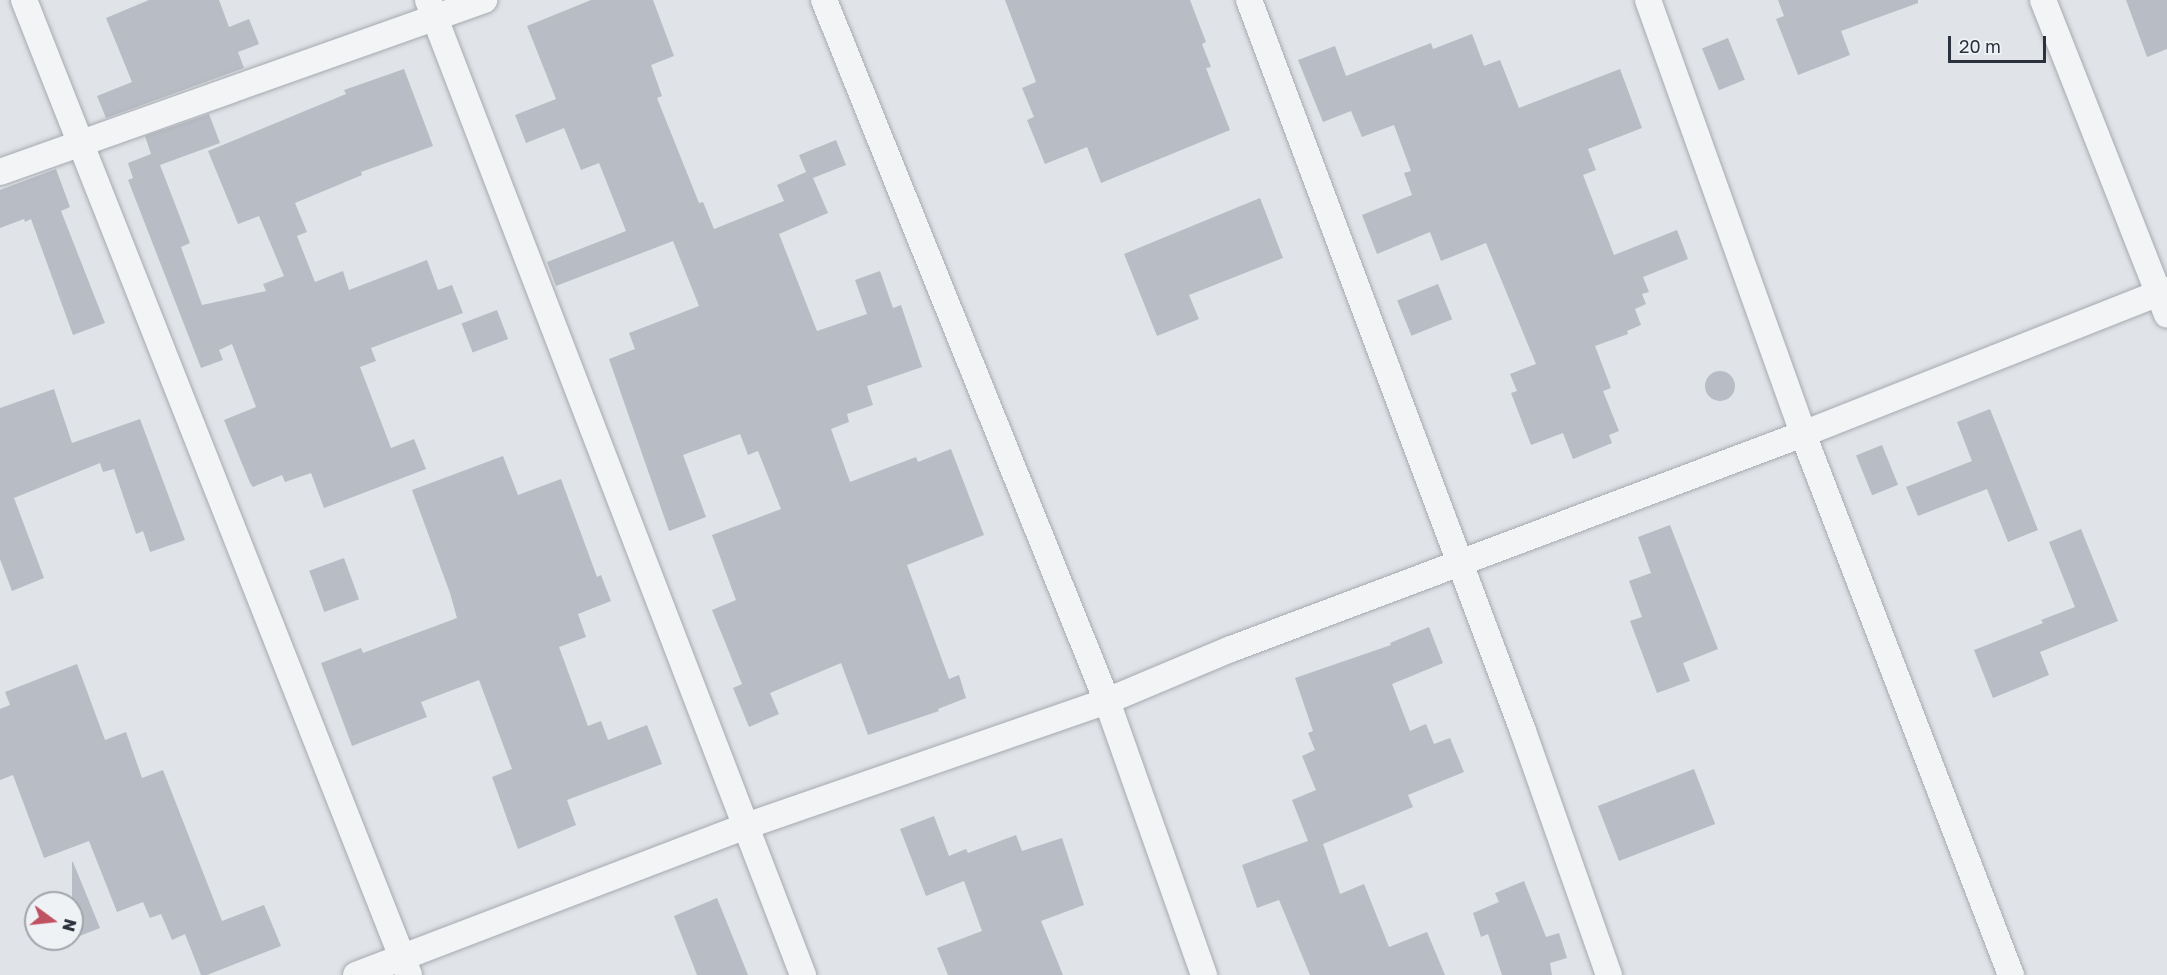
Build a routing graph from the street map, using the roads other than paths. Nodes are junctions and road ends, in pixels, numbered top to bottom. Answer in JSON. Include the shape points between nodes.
{"nodes":[{"id":1,"x":24,"y":0,"type":"edge"},
{"id":2,"x":484,"y":0,"type":"edge"},
{"id":3,"x":824,"y":0,"type":"edge"},
{"id":4,"x":1249,"y":0,"type":"edge"},
{"id":5,"x":1648,"y":0,"type":"edge"},
{"id":6,"x":2043,"y":0,"type":"edge"},
{"id":7,"x":431,"y":10,"type":"edge"},
{"id":8,"x":78,"y":143,"type":"junction"},
{"id":9,"x":0,"y":172,"type":"edge"},
{"id":10,"x":2164,"y":299,"type":"edge"},
{"id":11,"x":1803,"y":434,"type":"junction"},
{"id":12,"x":1458,"y":562,"type":"junction"},
{"id":13,"x":1107,"y":701,"type":"junction"},
{"id":14,"x":746,"y":826,"type":"junction"},
{"id":15,"x":406,"y":966,"type":"edge"},
{"id":16,"x":356,"y":975,"type":"edge"},
{"id":17,"x":803,"y":975,"type":"edge"},
{"id":18,"x":1204,"y":975,"type":"edge"},
{"id":19,"x":1610,"y":975,"type":"edge"},
{"id":20,"x":2011,"y":975,"type":"edge"}],
"edges":[{"from":1,"to":8,"type":"street"},
{"from":2,"to":7,"type":"street"},
{"from":3,"to":13,"type":"street"},
{"from":4,"to":12,"type":"street"},
{"from":5,"to":11,"type":"street"},
{"from":6,"to":10,"type":"street"},
{"from":7,"to":8,"type":"street"},
{"from":7,"to":14,"type":"street"},
{"from":8,"to":9,"type":"street"},
{"from":8,"to":15,"type":"street"},
{"from":10,"to":11,"type":"street"},
{"from":11,"to":12,"type":"street"},
{"from":11,"to":20,"type":"street"},
{"from":12,"to":13,"type":"street"},
{"from":12,"to":19,"type":"street"},
{"from":13,"to":14,"type":"street"},
{"from":13,"to":18,"type":"street"},
{"from":14,"to":15,"type":"street"},
{"from":14,"to":17,"type":"street"},
{"from":15,"to":16,"type":"street"}]}
